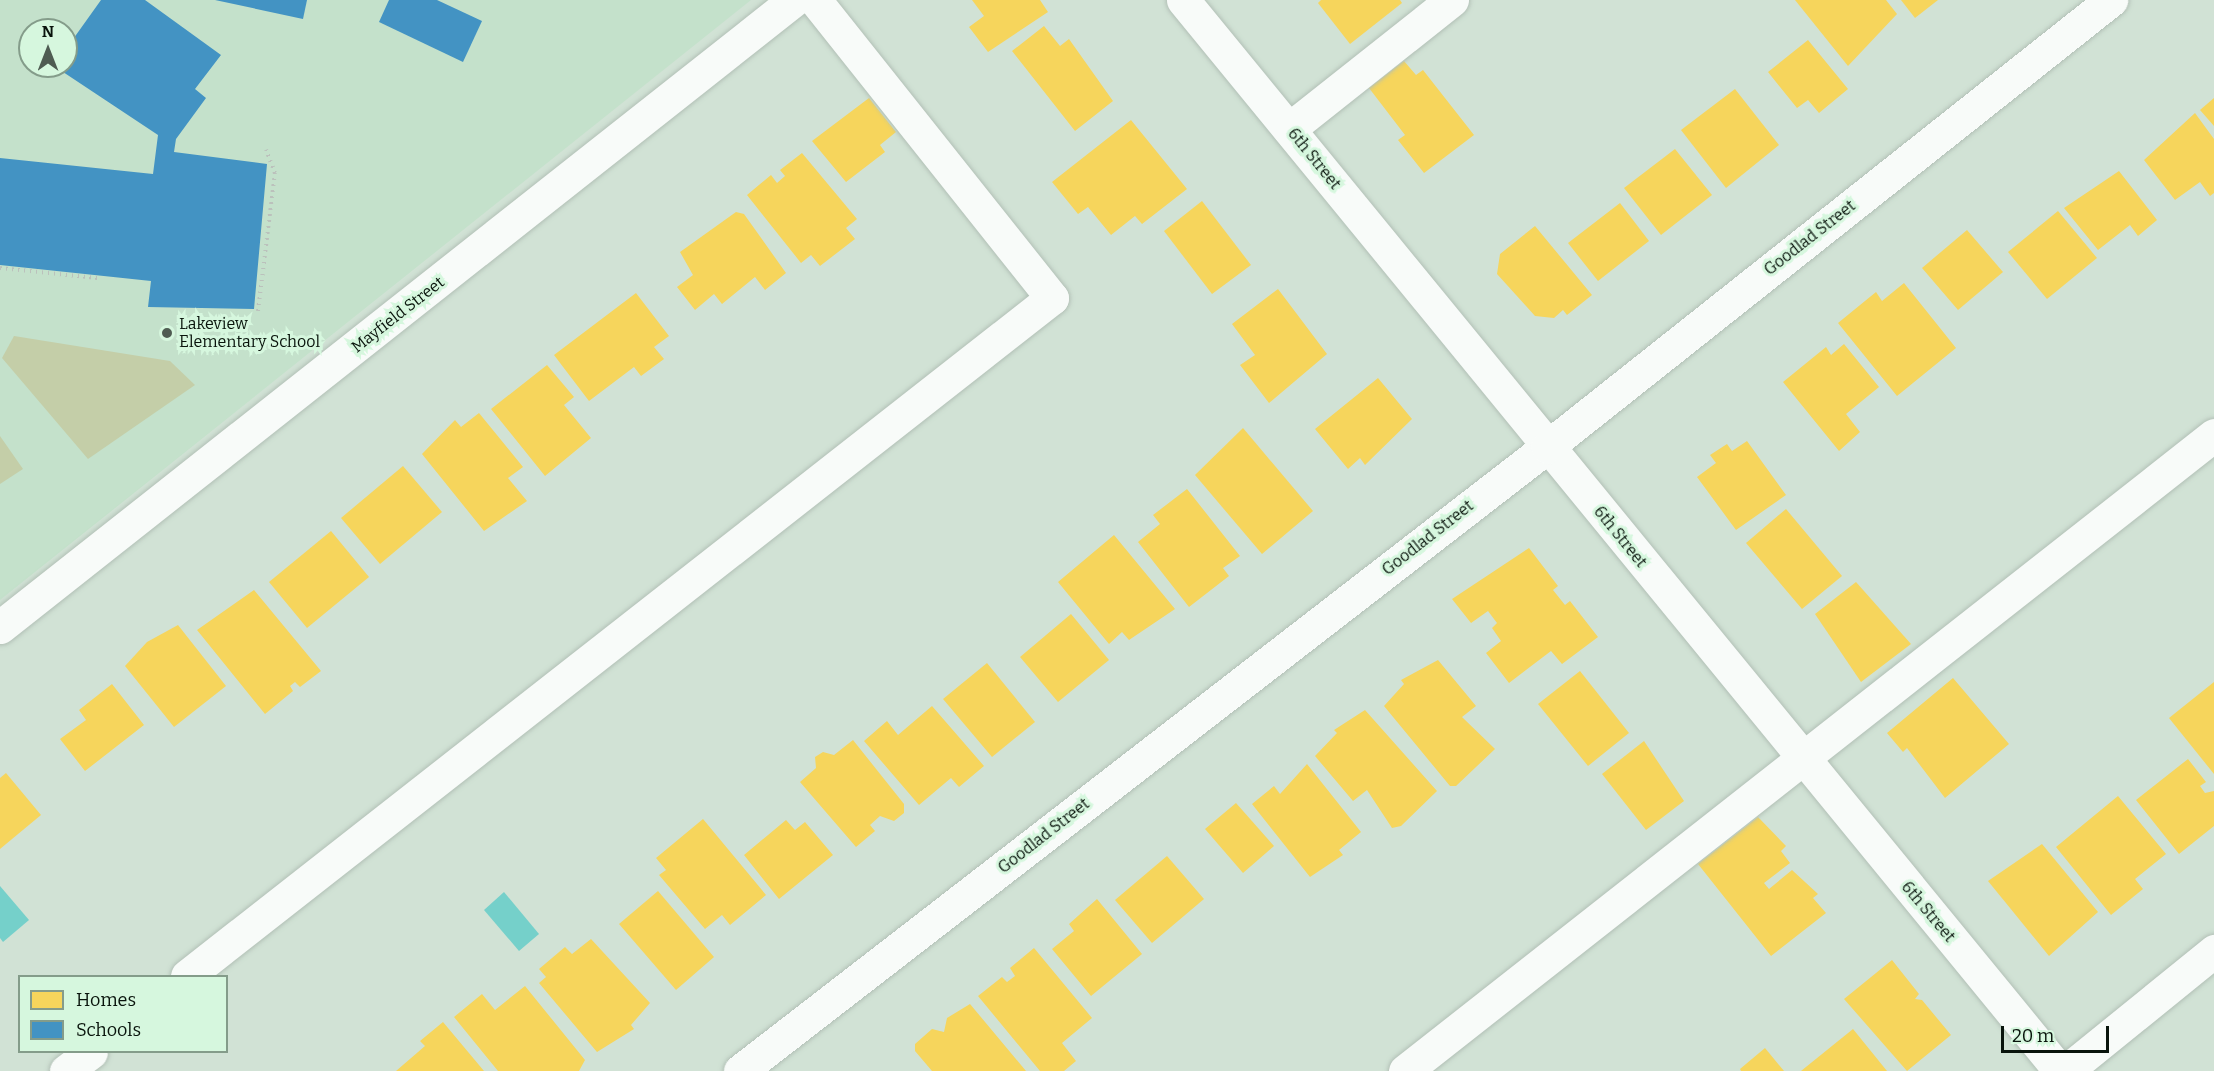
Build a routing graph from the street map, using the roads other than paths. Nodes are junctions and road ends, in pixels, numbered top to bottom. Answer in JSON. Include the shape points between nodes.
{"nodes":[{"id":1,"x":794,"y":0,"type":"edge"},
{"id":2,"x":815,"y":0,"type":"edge"},
{"id":3,"x":1183,"y":0,"type":"edge"},
{"id":4,"x":1452,"y":0,"type":"edge"},
{"id":5,"x":2111,"y":0,"type":"edge"},
{"id":6,"x":1289,"y":129,"type":"junction"},
{"id":7,"x":2214,"y":435,"type":"edge"},
{"id":8,"x":1546,"y":447,"type":"junction"},
{"id":9,"x":0,"y":627,"type":"edge"},
{"id":10,"x":1803,"y":760,"type":"junction"},
{"id":11,"x":2214,"y":951,"type":"edge"},
{"id":12,"x":188,"y":975,"type":"edge"},
{"id":13,"x":90,"y":1053,"type":"edge"},
{"id":14,"x":66,"y":1071,"type":"edge"},
{"id":15,"x":740,"y":1071,"type":"edge"},
{"id":16,"x":1405,"y":1071,"type":"edge"},
{"id":17,"x":2060,"y":1071,"type":"edge"},
{"id":18,"x":2066,"y":1071,"type":"edge"}],
"edges":[{"from":1,"to":9,"type":"street","name":"Mayfield Street"},
{"from":2,"to":12,"type":"street","via":[[1052,298]]},
{"from":3,"to":6,"type":"street","name":"6th Street"},
{"from":4,"to":6,"type":"street"},
{"from":5,"to":8,"type":"street","name":"Goodlad Street"},
{"from":6,"to":8,"type":"street","name":"6th Street"},
{"from":7,"to":10,"type":"street"},
{"from":8,"to":10,"type":"street","name":"6th Street"},
{"from":8,"to":15,"type":"street","name":"Goodlad Street"},
{"from":10,"to":16,"type":"street"},
{"from":10,"to":17,"type":"street","name":"6th Street"},
{"from":11,"to":18,"type":"street"},
{"from":13,"to":14,"type":"street"}]}
